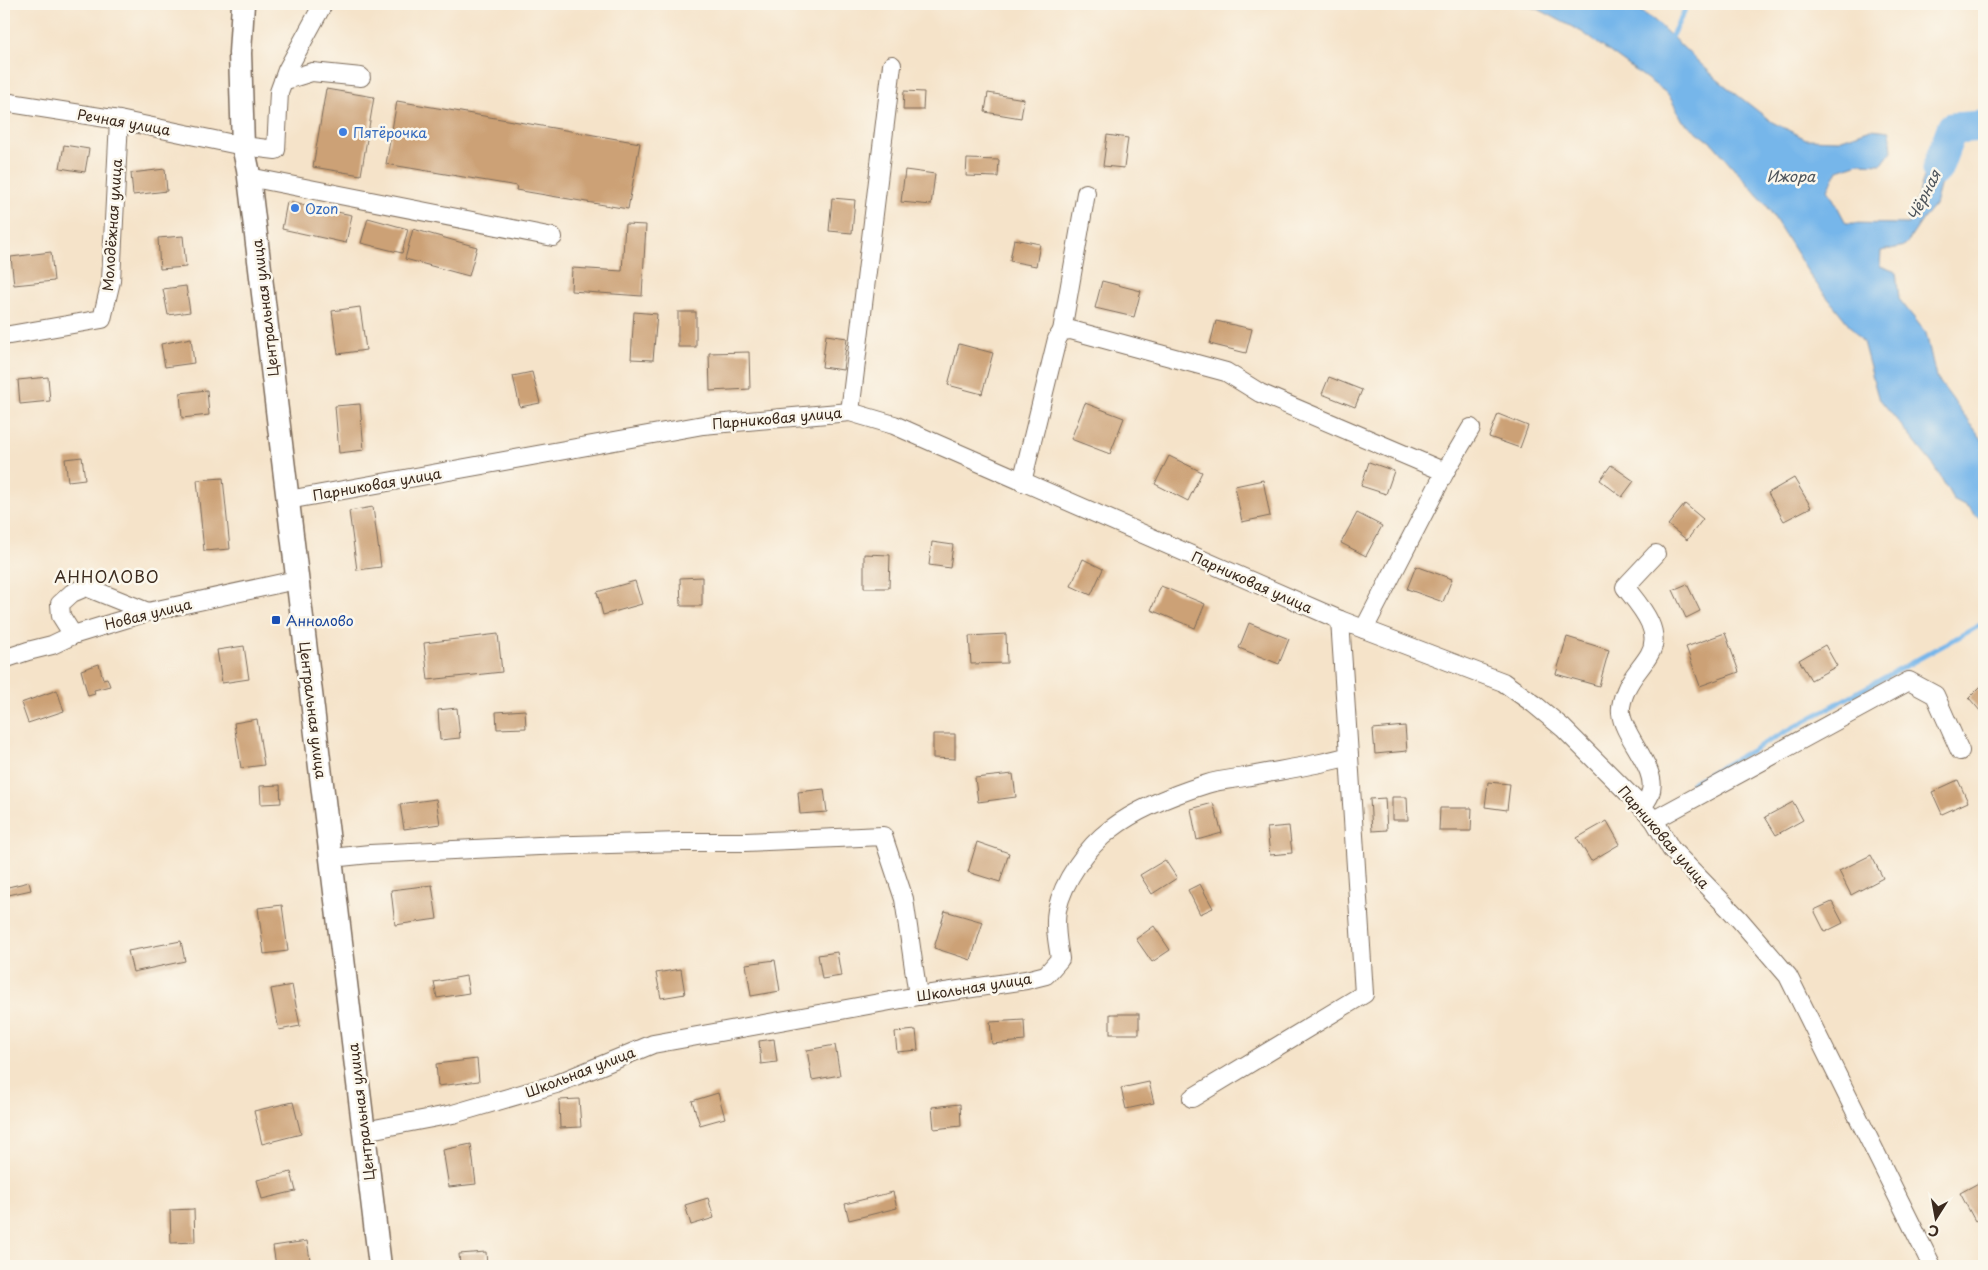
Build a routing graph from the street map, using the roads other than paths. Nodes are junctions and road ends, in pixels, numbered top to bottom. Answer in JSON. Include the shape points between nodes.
{"nodes":[{"id":1,"x":243,"y":4,"type":"edge"},
{"id":2,"x":323,"y":4,"type":"edge"},
{"id":3,"x":892,"y":65,"type":"dead end"},
{"id":4,"x":361,"y":77,"type":"dead end"},
{"id":5,"x":283,"y":80,"type":"junction"},
{"id":6,"x":4,"y":102,"type":"edge"},
{"id":7,"x":119,"y":120,"type":"junction"},
{"id":8,"x":244,"y":146,"type":"junction"},
{"id":9,"x":249,"y":177,"type":"junction"},
{"id":10,"x":1086,"y":193,"type":"dead end"},
{"id":11,"x":553,"y":237,"type":"dead end"},
{"id":12,"x":1062,"y":331,"type":"junction"},
{"id":13,"x":4,"y":336,"type":"edge"},
{"id":14,"x":850,"y":412,"type":"junction"},
{"id":15,"x":1470,"y":428,"type":"dead end"},
{"id":16,"x":1445,"y":472,"type":"junction"},
{"id":17,"x":1022,"y":482,"type":"junction"},
{"id":18,"x":288,"y":500,"type":"junction"},
{"id":19,"x":1656,"y":554,"type":"dead end"},
{"id":20,"x":296,"y":580,"type":"junction"},
{"id":21,"x":148,"y":612,"type":"junction"},
{"id":22,"x":1340,"y":620,"type":"junction"},
{"id":23,"x":1364,"y":629,"type":"junction"},
{"id":24,"x":73,"y":635,"type":"junction"},
{"id":25,"x":4,"y":660,"type":"edge"},
{"id":26,"x":1960,"y":751,"type":"dead end"},
{"id":27,"x":1349,"y":756,"type":"junction"},
{"id":28,"x":1642,"y":807,"type":"junction"},
{"id":29,"x":1654,"y":820,"type":"junction"},
{"id":30,"x":331,"y":858,"type":"junction"},
{"id":31,"x":918,"y":996,"type":"junction"},
{"id":32,"x":1192,"y":1098,"type":"dead end"},
{"id":33,"x":364,"y":1131,"type":"junction"},
{"id":34,"x":380,"y":1266,"type":"edge"},
{"id":35,"x":1932,"y":1266,"type":"edge"}],
"edges":[{"from":1,"to":8,"type":"main road","name":"Центральная улица","via":[[240,54]]},
{"from":2,"to":5,"type":"street"},
{"from":3,"to":14,"type":"street"},
{"from":4,"to":5,"type":"street","via":[[312,72]]},
{"from":5,"to":8,"type":"street","name":"Речная улица","via":[[279,92],[276,150]]},
{"from":6,"to":7,"type":"street","name":"Речная улица"},
{"from":7,"to":8,"type":"street","name":"Речная улица"},
{"from":7,"to":13,"type":"street","name":"Молодёжная улица","via":[[111,281],[102,319]]},
{"from":8,"to":9,"type":"main road","name":"Центральная улица"},
{"from":9,"to":11,"type":"street"},
{"from":9,"to":18,"type":"main road","name":"Центральная улица"},
{"from":10,"to":12,"type":"street"},
{"from":12,"to":16,"type":"street","via":[[1071,330],[1226,372],[1267,396]]},
{"from":12,"to":17,"type":"street","via":[[1057,338]]},
{"from":14,"to":17,"type":"street","name":"Парниковая улица","via":[[894,426]]},
{"from":14,"to":18,"type":"street","name":"Парниковая улица","via":[[703,424]]},
{"from":15,"to":16,"type":"street"},
{"from":16,"to":23,"type":"street"},
{"from":17,"to":22,"type":"street","name":"Парниковая улица"},
{"from":18,"to":20,"type":"main road","name":"Центральная улица"},
{"from":19,"to":28,"type":"street","via":[[1625,587],[1642,607],[1654,642],[1622,699],[1621,713],[1629,736],[1651,776],[1651,794]]},
{"from":20,"to":21,"type":"street","name":"Новая улица"},
{"from":20,"to":30,"type":"main road","name":"Центральная улица"},
{"from":21,"to":24,"type":"street","name":"Новая улица"},
{"from":21,"to":24,"type":"street","via":[[86,587],[72,593],[60,604],[61,616]]},
{"from":22,"to":23,"type":"street","name":"Парниковая улица"},
{"from":22,"to":27,"type":"street"},
{"from":23,"to":28,"type":"street","name":"Парниковая улица","via":[[1503,682],[1563,728]]},
{"from":24,"to":25,"type":"street","name":"Новая улица"},
{"from":26,"to":29,"type":"street","via":[[1935,695],[1909,681]]},
{"from":27,"to":31,"type":"street","name":"Школьная улица","via":[[1209,783],[1136,813],[1111,828],[1090,849],[1074,872],[1057,910],[1060,959],[1046,975]]},
{"from":27,"to":32,"type":"street","via":[[1364,994]]},
{"from":28,"to":29,"type":"street","name":"Парниковая улица"},
{"from":29,"to":35,"type":"street","name":"Парниковая улица","via":[[1671,849],[1739,919],[1788,976]]},
{"from":30,"to":31,"type":"street","via":[[539,846],[883,836],[904,899]]},
{"from":30,"to":33,"type":"main road","name":"Центральная улица"},
{"from":31,"to":33,"type":"street","name":"Школьная улица","via":[[653,1044],[556,1084],[453,1114]]},
{"from":33,"to":34,"type":"main road","name":"Центральная улица"}]}
